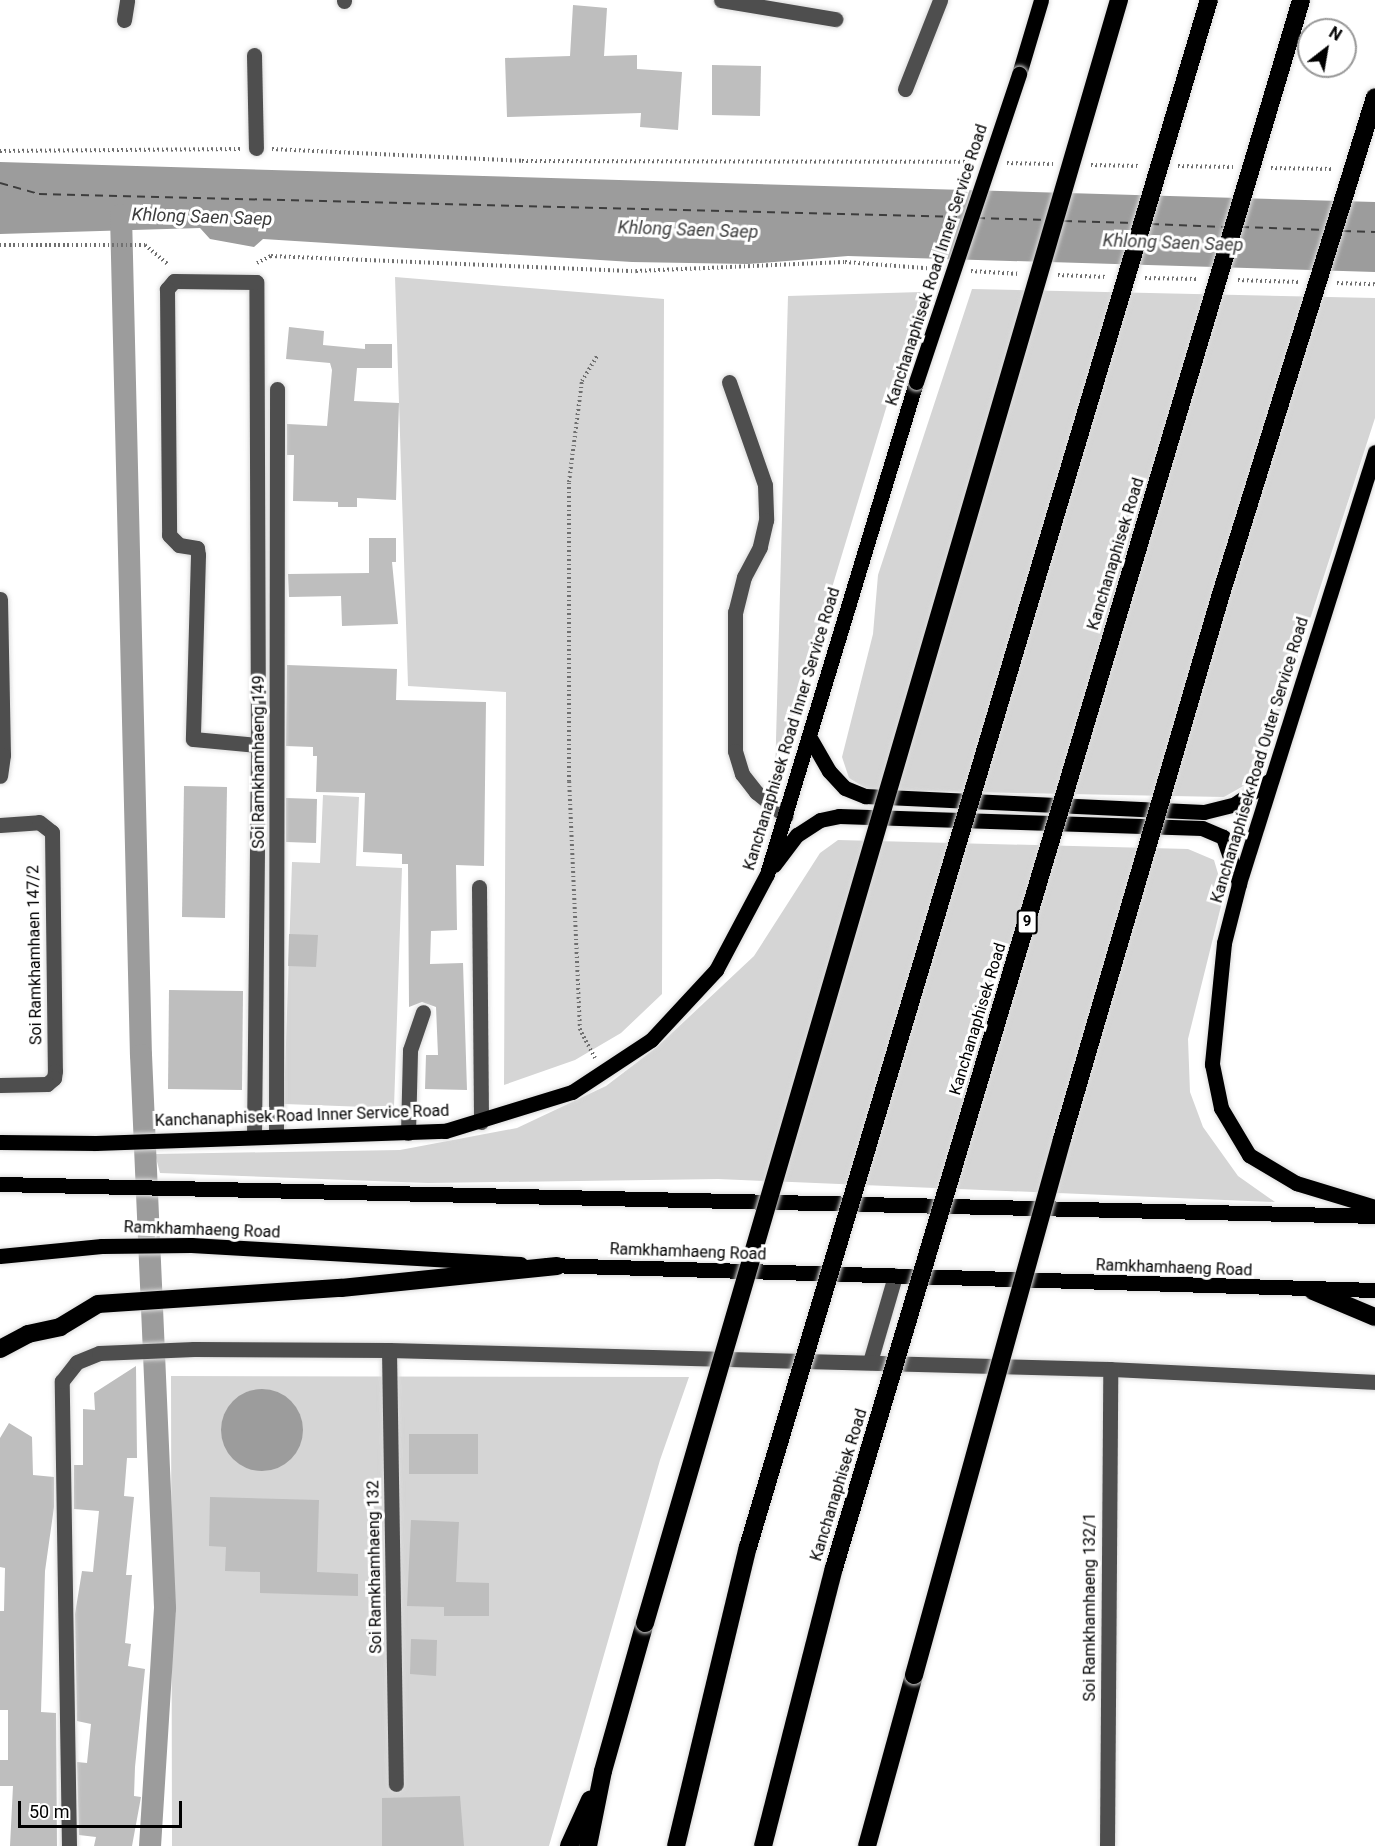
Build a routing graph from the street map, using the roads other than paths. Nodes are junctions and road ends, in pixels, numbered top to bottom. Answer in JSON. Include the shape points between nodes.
{"nodes":[{"id":1,"x":127,"y":0,"type":"edge"},
{"id":2,"x":721,"y":0,"type":"edge"},
{"id":3,"x":940,"y":0,"type":"edge"},
{"id":4,"x":1041,"y":0,"type":"edge"},
{"id":5,"x":1119,"y":0,"type":"edge"},
{"id":6,"x":1209,"y":0,"type":"edge"},
{"id":7,"x":1301,"y":0,"type":"edge"},
{"id":8,"x":835,"y":19,"type":"dead end"},
{"id":9,"x":124,"y":20,"type":"dead end"},
{"id":10,"x":254,"y":55,"type":"dead end"},
{"id":11,"x":905,"y":89,"type":"dead end"},
{"id":12,"x":1375,"y":97,"type":"edge"},
{"id":13,"x":256,"y":148,"type":"road end"},
{"id":14,"x":729,"y":382,"type":"dead end"},
{"id":15,"x":277,"y":389,"type":"dead end"},
{"id":16,"x":1375,"y":452,"type":"edge"},
{"id":17,"x":0,"y":599,"type":"edge"},
{"id":18,"x":810,"y":738,"type":"junction"},
{"id":19,"x":258,"y":745,"type":"junction"},
{"id":20,"x":0,"y":776,"type":"edge"},
{"id":21,"x":1269,"y":781,"type":"junction"},
{"id":22,"x":786,"y":816,"type":"junction"},
{"id":23,"x":0,"y":825,"type":"edge"},
{"id":24,"x":767,"y":874,"type":"junction"},
{"id":25,"x":1239,"y":884,"type":"junction"},
{"id":26,"x":479,"y":887,"type":"dead end"},
{"id":27,"x":423,"y":1012,"type":"dead end"},
{"id":28,"x":0,"y":1086,"type":"edge"},
{"id":29,"x":481,"y":1122,"type":"junction"},
{"id":30,"x":408,"y":1133,"type":"junction"},
{"id":31,"x":276,"y":1135,"type":"junction"},
{"id":32,"x":254,"y":1136,"type":"junction"},
{"id":33,"x":0,"y":1142,"type":"edge"},
{"id":34,"x":0,"y":1184,"type":"edge"},
{"id":35,"x":1375,"y":1207,"type":"edge"},
{"id":36,"x":1375,"y":1216,"type":"edge"},
{"id":37,"x":0,"y":1256,"type":"edge"},
{"id":38,"x":557,"y":1266,"type":"junction"},
{"id":39,"x":895,"y":1276,"type":"junction"},
{"id":40,"x":1375,"y":1290,"type":"edge"},
{"id":41,"x":1313,"y":1291,"type":"junction"},
{"id":42,"x":1375,"y":1317,"type":"edge"},
{"id":43,"x":0,"y":1349,"type":"edge"},
{"id":44,"x":389,"y":1350,"type":"junction"},
{"id":45,"x":870,"y":1362,"type":"junction"},
{"id":46,"x":1110,"y":1369,"type":"junction"},
{"id":47,"x":1375,"y":1382,"type":"edge"},
{"id":48,"x":603,"y":1771,"type":"junction"},
{"id":49,"x":396,"y":1784,"type":"dead end"},
{"id":50,"x":69,"y":1846,"type":"edge"},
{"id":51,"x":569,"y":1846,"type":"edge"},
{"id":52,"x":588,"y":1846,"type":"edge"},
{"id":53,"x":676,"y":1846,"type":"edge"},
{"id":54,"x":763,"y":1846,"type":"edge"},
{"id":55,"x":867,"y":1846,"type":"edge"},
{"id":56,"x":1107,"y":1846,"type":"edge"}],
"edges":[{"from":1,"to":9,"type":"street"},
{"from":2,"to":8,"type":"street"},
{"from":3,"to":11,"type":"street"},
{"from":4,"to":18,"type":"main road","name":"Kanchanaphisek Road Inner Service Road","bridge":true,"via":[[916,382]]},
{"from":5,"to":48,"type":"highway","bridge":true},
{"from":6,"to":53,"type":"highway","bridge":true,"via":[[751,1535]]},
{"from":7,"to":54,"type":"highway","name":"Kanchanaphisek Road","number":"9","bridge":true,"via":[[834,1568]]},
{"from":10,"to":13,"type":"street"},
{"from":12,"to":55,"type":"highway","bridge":true,"via":[[1221,594],[1062,1139]]},
{"from":14,"to":22,"type":"street","via":[[765,485],[766,520],[735,612],[735,751],[742,774],[756,792]]},
{"from":15,"to":31,"type":"street","name":"Soi Ramkhamhaeng 149"},
{"from":16,"to":21,"type":"main road","name":"Kanchanaphisek Road Outer Service Road"},
{"from":17,"to":20,"type":"street"},
{"from":18,"to":21,"type":"main road","via":[[829,771],[845,788],[865,796],[1204,812],[1235,804]]},
{"from":18,"to":22,"type":"main road","name":"Kanchanaphisek Road Inner Service Road"},
{"from":19,"to":19,"type":"street","via":[[193,739],[198,555],[197,548],[179,545],[169,535],[167,289],[174,281],[256,282]]},
{"from":19,"to":32,"type":"street"},
{"from":21,"to":25,"type":"main road","name":"Kanchanaphisek Road Outer Service Road"},
{"from":22,"to":24,"type":"main road","name":"Kanchanaphisek Road Inner Service Road"},
{"from":23,"to":28,"type":"street","name":"Soi Ramkhamhaen 147/2","via":[[39,822],[52,832],[55,1071],[47,1084]]},
{"from":24,"to":25,"type":"main road","via":[[797,835],[820,820],[839,816],[1202,828],[1222,837]]},
{"from":24,"to":29,"type":"main road","name":"Kanchanaphisek Road Inner Service Road","via":[[716,970],[651,1040],[572,1092]]},
{"from":25,"to":35,"type":"main road","name":"Kanchanaphisek Road Outer Service Road","via":[[1224,943],[1212,1064],[1221,1108],[1249,1155],[1296,1183]]},
{"from":26,"to":29,"type":"street"},
{"from":27,"to":30,"type":"street","via":[[410,1050]]},
{"from":29,"to":30,"type":"main road","name":"Kanchanaphisek Road Inner Service Road","via":[[445,1131]]},
{"from":30,"to":31,"type":"main road","name":"Kanchanaphisek Road Inner Service Road"},
{"from":31,"to":32,"type":"main road","name":"Kanchanaphisek Road Inner Service Road"},
{"from":32,"to":33,"type":"main road","name":"Kanchanaphisek Road Inner Service Road","via":[[96,1143]]},
{"from":34,"to":36,"type":"main road"},
{"from":37,"to":38,"type":"main road","name":"Ramkhamhaeng Road","via":[[102,1246],[191,1245]]},
{"from":38,"to":39,"type":"main road","name":"Ramkhamhaeng Road"},
{"from":38,"to":43,"type":"highway","via":[[341,1288],[98,1304],[60,1327],[28,1334]]},
{"from":39,"to":41,"type":"main road","name":"Ramkhamhaeng Road"},
{"from":39,"to":45,"type":"street"},
{"from":40,"to":41,"type":"main road","name":"Ramkhamhaeng Road"},
{"from":41,"to":42,"type":"highway"},
{"from":44,"to":45,"type":"street"},
{"from":44,"to":49,"type":"street","name":"Soi Ramkhamhaeng 132"},
{"from":44,"to":50,"type":"street","via":[[194,1349],[99,1353],[77,1362],[62,1381]]},
{"from":45,"to":46,"type":"street"},
{"from":46,"to":47,"type":"street"},
{"from":46,"to":56,"type":"street","name":"Soi Ramkhamhaeng 132/1"},
{"from":48,"to":51,"type":"highway"},
{"from":48,"to":52,"type":"highway"}]}
